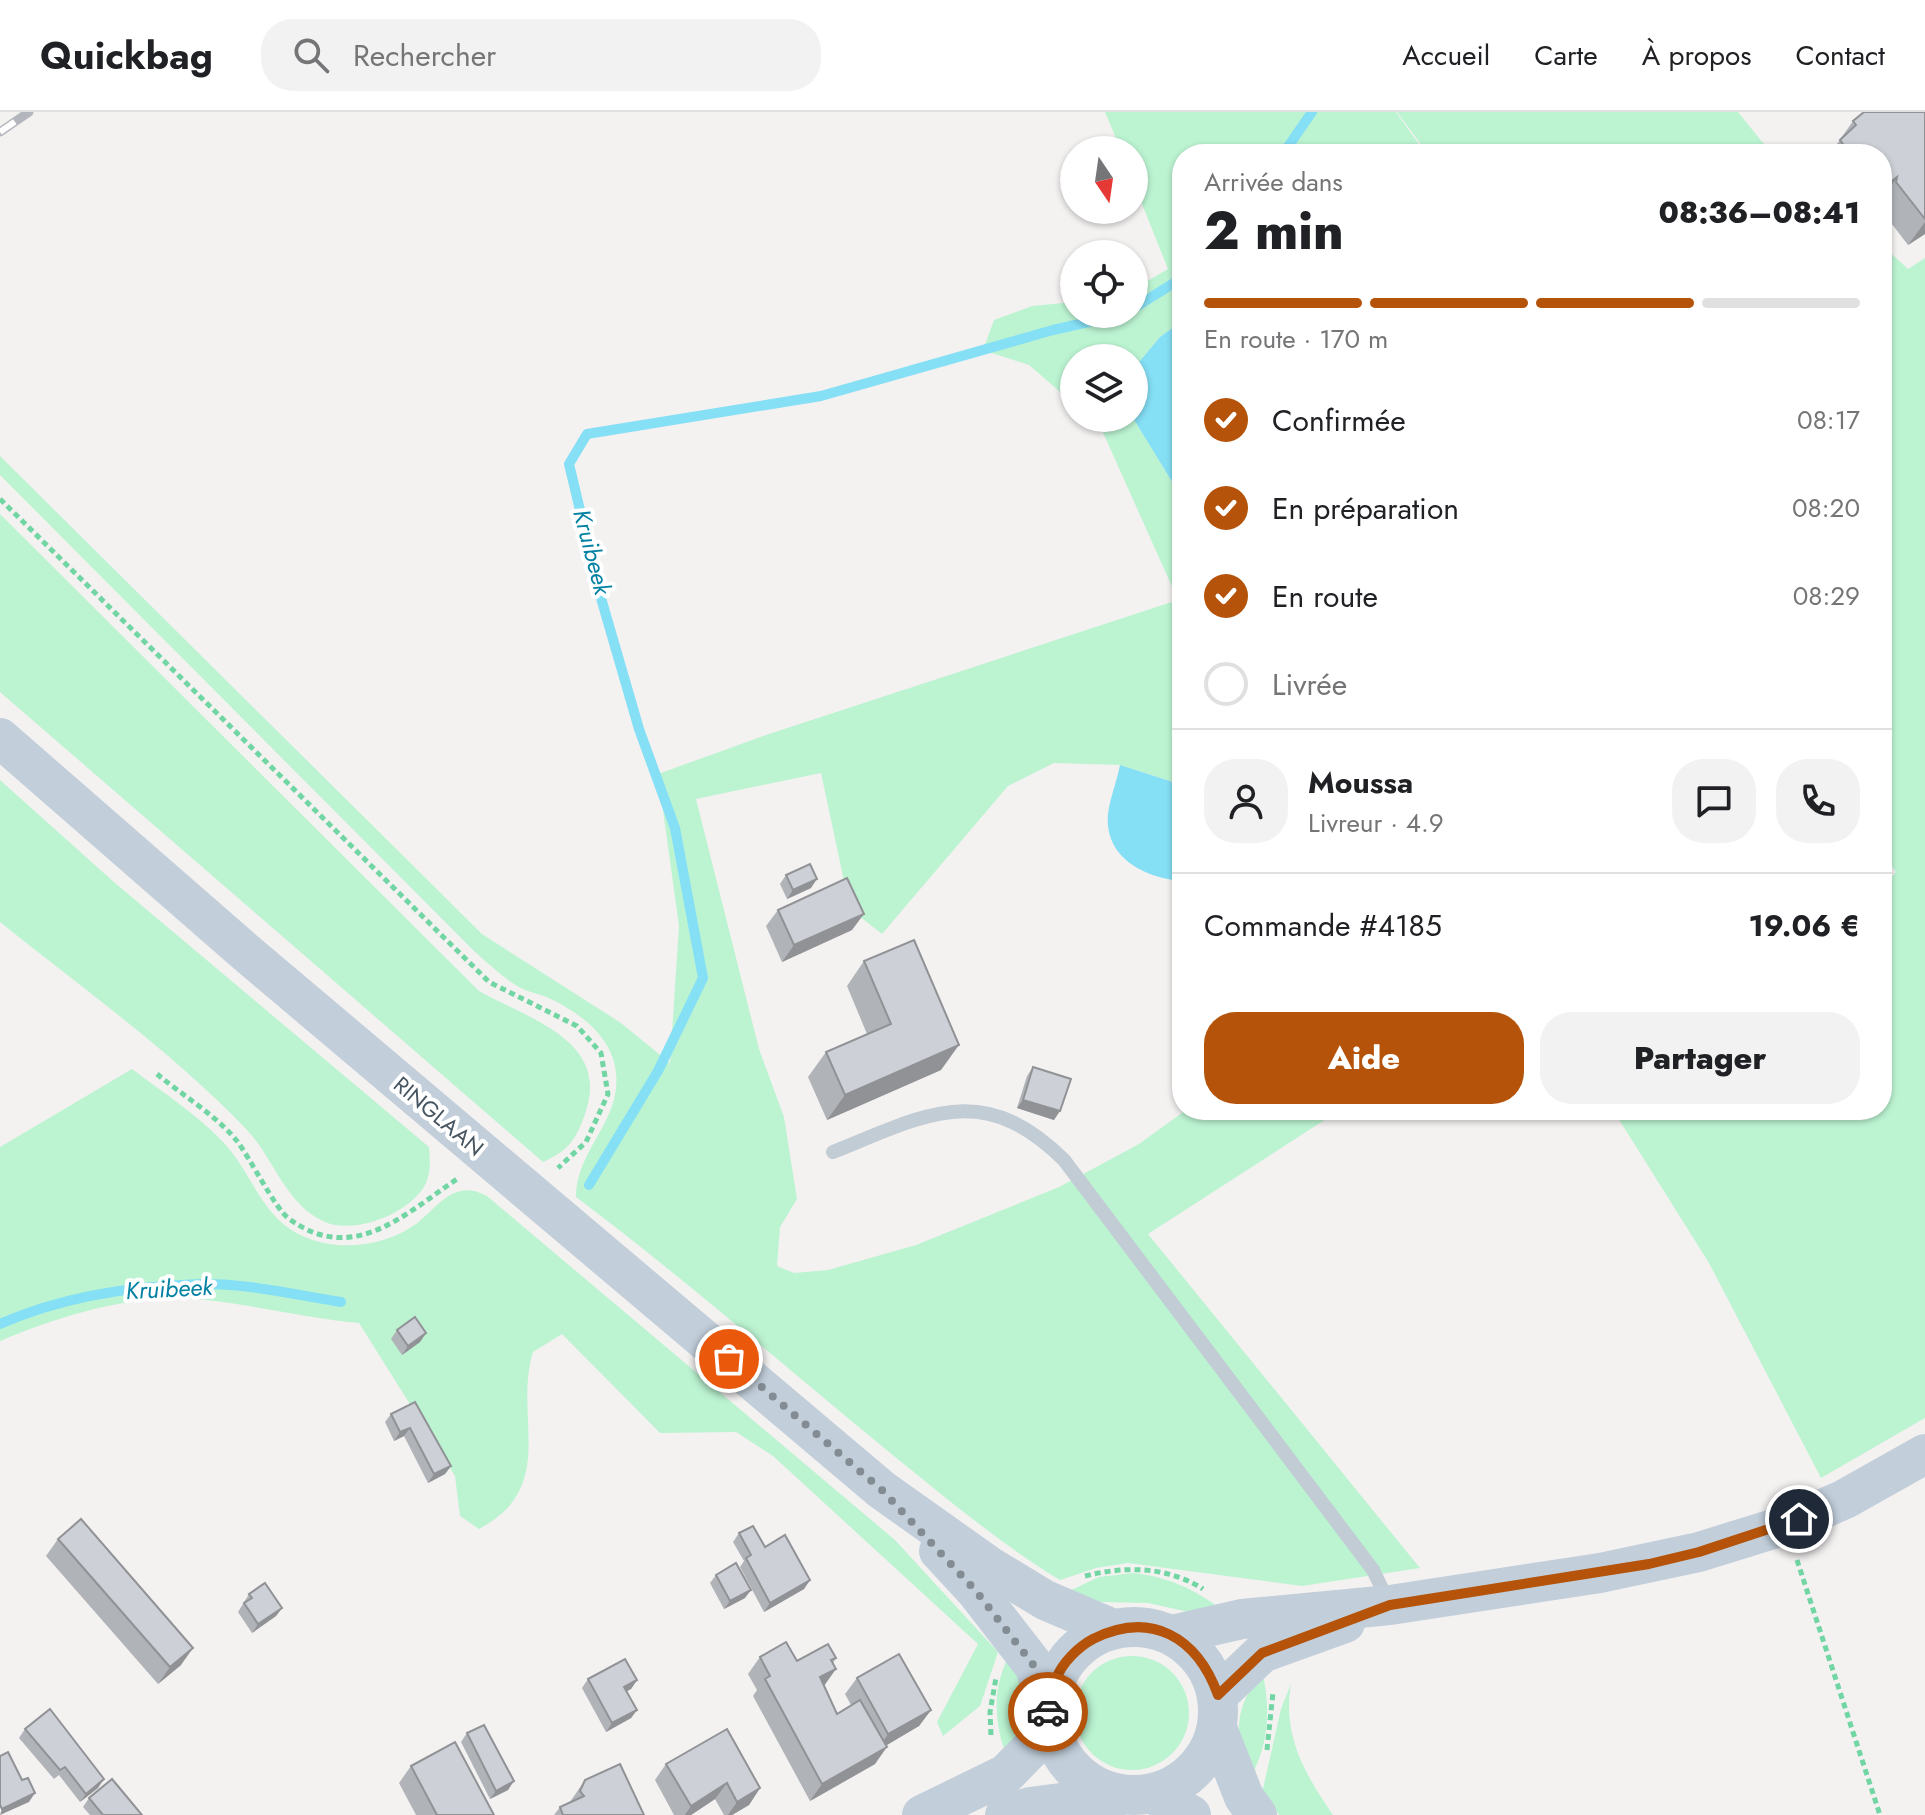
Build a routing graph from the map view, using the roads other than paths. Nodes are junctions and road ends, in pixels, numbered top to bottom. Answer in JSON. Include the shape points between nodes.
{"nodes":[{"id":1,"x":0,"y":738,"type":"edge"},
{"id":2,"x":833,"y":1152,"type":"dead end"},
{"id":3,"x":1925,"y":1454,"type":"edge"},
{"id":4,"x":882,"y":1490,"type":"junction"},
{"id":5,"x":1390,"y":1605,"type":"junction"},
{"id":6,"x":1113,"y":1629,"type":"junction"},
{"id":7,"x":1172,"y":1635,"type":"junction"},
{"id":8,"x":1217,"y":1712,"type":"junction"},
{"id":9,"x":1050,"y":1722,"type":"junction"},
{"id":10,"x":1137,"y":1795,"type":"junction"},
{"id":11,"x":922,"y":1815,"type":"edge"},
{"id":12,"x":1005,"y":1815,"type":"edge"},
{"id":13,"x":1191,"y":1815,"type":"edge"},
{"id":14,"x":1257,"y":1815,"type":"edge"}],
"edges":[{"from":1,"to":4,"type":"main road","name":"RINGLAAN"},
{"from":2,"to":5,"type":"lane","via":[[937,1113],[976,1110],[1004,1115],[1036,1133],[1064,1160],[1373,1570]]},
{"from":3,"to":5,"type":"main road","via":[[1792,1522],[1649,1564]]},
{"from":4,"to":6,"type":"main road","name":"RINGLAAN","via":[[1034,1593]]},
{"from":4,"to":9,"type":"main road","name":"RINGLAAN","via":[[1035,1667]]},
{"from":5,"to":7,"type":"main road","via":[[1242,1619]]},
{"from":5,"to":8,"type":"main road","via":[[1262,1653]]},
{"from":6,"to":7,"type":"main road","name":"RINGLAAN","via":[[1143,1627]]},
{"from":6,"to":9,"type":"main road","name":"RINGLAAN","via":[[1079,1647],[1056,1678]]},
{"from":7,"to":8,"type":"main road","via":[[1209,1671]]},
{"from":8,"to":10,"type":"main road","via":[[1205,1758],[1182,1781]]},
{"from":8,"to":14,"type":"main road","via":[[1244,1797]]},
{"from":9,"to":10,"type":"main road","name":"RINGLAAN","via":[[1060,1753],[1076,1773],[1097,1788]]},
{"from":9,"to":11,"type":"main road","via":[[1006,1774]]},
{"from":10,"to":12,"type":"main road","via":[[1030,1807]]},
{"from":10,"to":13,"type":"main road","name":"RINGLAAN"}]}
